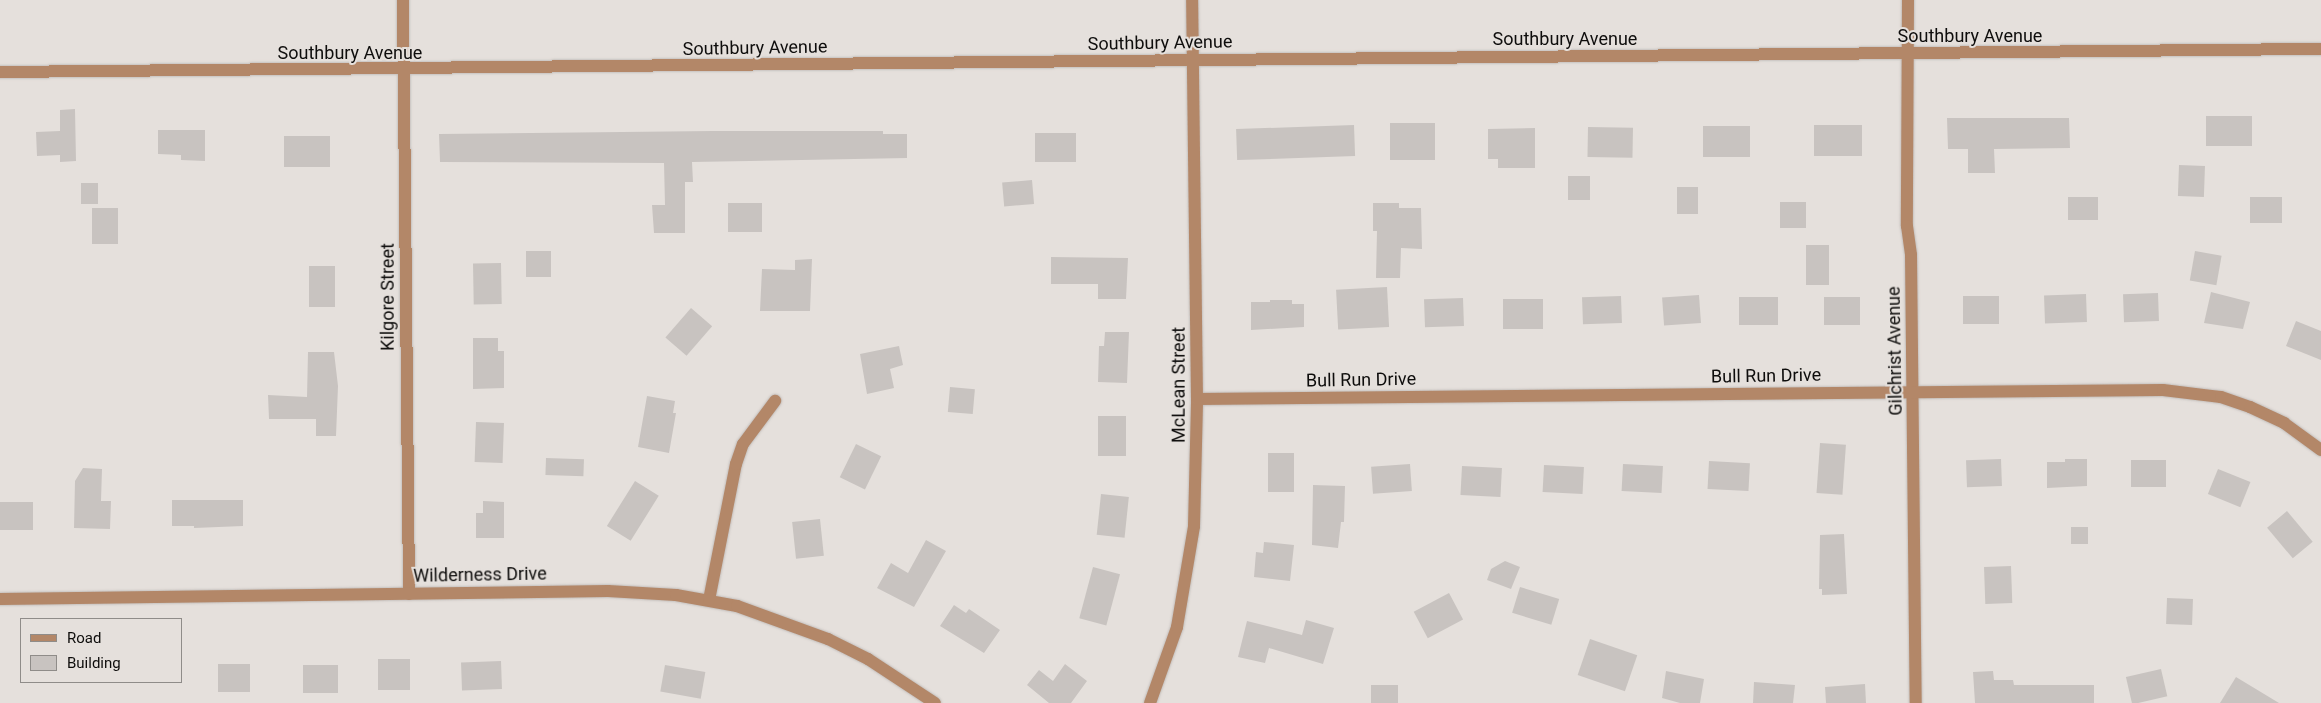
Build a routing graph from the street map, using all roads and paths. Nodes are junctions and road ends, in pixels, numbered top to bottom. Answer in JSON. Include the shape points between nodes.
{"nodes":[{"id":1,"x":403,"y":0,"type":"edge"},
{"id":2,"x":1192,"y":0,"type":"edge"},
{"id":3,"x":1908,"y":0,"type":"edge"},
{"id":4,"x":2321,"y":49,"type":"edge"},
{"id":5,"x":1908,"y":54,"type":"junction"},
{"id":6,"x":1193,"y":60,"type":"junction"},
{"id":7,"x":404,"y":70,"type":"junction"},
{"id":8,"x":0,"y":72,"type":"edge"},
{"id":9,"x":1913,"y":392,"type":"junction"},
{"id":10,"x":1197,"y":399,"type":"junction"},
{"id":11,"x":775,"y":401,"type":"dead end"},
{"id":12,"x":2321,"y":450,"type":"edge"},
{"id":13,"x":409,"y":594,"type":"junction"},
{"id":14,"x":0,"y":599,"type":"edge"},
{"id":15,"x":708,"y":600,"type":"junction"},
{"id":16,"x":935,"y":703,"type":"edge"},
{"id":17,"x":1150,"y":703,"type":"edge"},
{"id":18,"x":1916,"y":703,"type":"edge"}],
"edges":[{"from":1,"to":7,"type":"street","name":"Kilgore Street"},
{"from":2,"to":6,"type":"street","name":"McLean Street"},
{"from":3,"to":5,"type":"street","name":"Gilchrist Avenue"},
{"from":4,"to":5,"type":"street","name":"Southbury Avenue"},
{"from":5,"to":6,"type":"street","name":"Southbury Avenue"},
{"from":5,"to":9,"type":"street","name":"Gilchrist Avenue","via":[[1907,226],[1911,255]]},
{"from":6,"to":7,"type":"street","name":"Southbury Avenue"},
{"from":6,"to":10,"type":"street","name":"McLean Street"},
{"from":7,"to":8,"type":"street","name":"Southbury Avenue"},
{"from":7,"to":13,"type":"street","name":"Kilgore Street"},
{"from":9,"to":10,"type":"street","name":"Bull Run Drive"},
{"from":9,"to":12,"type":"street","name":"Bull Run Drive","via":[[2190,392],[2250,407],[2284,423]]},
{"from":9,"to":18,"type":"street","name":"Gilchrist Avenue"},
{"from":10,"to":17,"type":"street","name":"McLean Street","via":[[1197,477],[1188,577],[1177,627]]},
{"from":11,"to":15,"type":"street","via":[[743,444],[736,464]]},
{"from":13,"to":14,"type":"street","name":"Wilderness Drive"},
{"from":13,"to":15,"type":"street","name":"Wilderness Drive","via":[[608,591]]},
{"from":15,"to":16,"type":"street","name":"Wilderness Drive","via":[[737,606],[828,639],[868,659]]}]}
